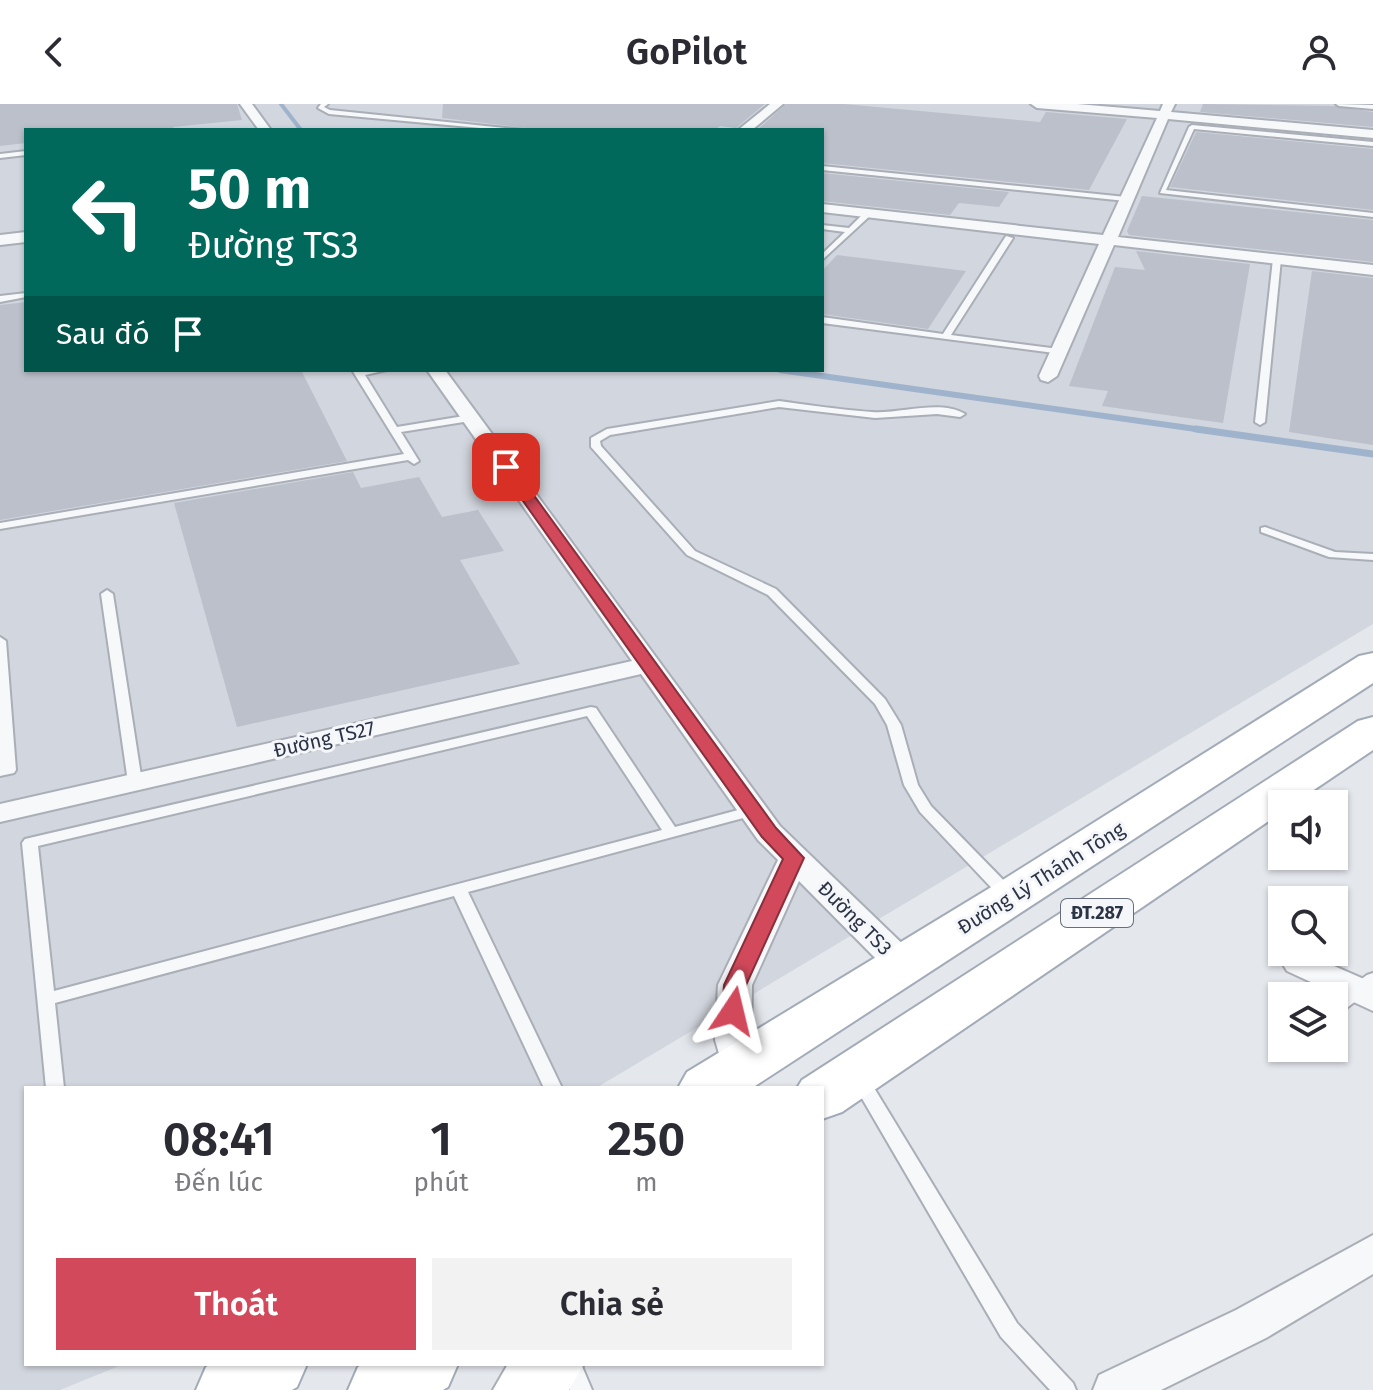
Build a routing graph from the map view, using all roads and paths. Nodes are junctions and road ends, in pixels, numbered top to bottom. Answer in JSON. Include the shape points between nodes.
{"nodes":[{"id":1,"x":246,"y":104,"type":"edge"},
{"id":2,"x":325,"y":104,"type":"edge"},
{"id":3,"x":777,"y":104,"type":"edge"},
{"id":4,"x":1037,"y":104,"type":"edge"},
{"id":5,"x":1339,"y":104,"type":"edge"},
{"id":6,"x":1373,"y":107,"type":"edge"},
{"id":7,"x":1166,"y":110,"type":"edge"},
{"id":8,"x":263,"y":128,"type":"edge"},
{"id":9,"x":501,"y":128,"type":"edge"},
{"id":10,"x":747,"y":128,"type":"edge"},
{"id":11,"x":1373,"y":134,"type":"edge"},
{"id":12,"x":1373,"y":144,"type":"edge"},
{"id":13,"x":24,"y":153,"type":"edge"},
{"id":14,"x":0,"y":156,"type":"edge"},
{"id":15,"x":824,"y":168,"type":"edge"},
{"id":16,"x":1126,"y":199,"type":"junction"},
{"id":17,"x":824,"y":208,"type":"edge"},
{"id":18,"x":869,"y":213,"type":"junction"},
{"id":19,"x":1373,"y":215,"type":"edge"},
{"id":20,"x":824,"y":227,"type":"edge"},
{"id":21,"x":848,"y":230,"type":"junction"},
{"id":22,"x":24,"y":237,"type":"edge"},
{"id":23,"x":1009,"y":238,"type":"dead end"},
{"id":24,"x":0,"y":240,"type":"edge"},
{"id":25,"x":1108,"y":240,"type":"junction"},
{"id":26,"x":824,"y":256,"type":"edge"},
{"id":27,"x":1277,"y":259,"type":"junction"},
{"id":28,"x":1373,"y":270,"type":"edge"},
{"id":29,"x":24,"y":295,"type":"edge"},
{"id":30,"x":0,"y":299,"type":"edge"},
{"id":31,"x":824,"y":320,"type":"edge"},
{"id":32,"x":945,"y":337,"type":"junction"},
{"id":33,"x":1059,"y":352,"type":"junction"},
{"id":34,"x":358,"y":372,"type":"edge"},
{"id":35,"x":437,"y":372,"type":"edge"},
{"id":36,"x":1048,"y":376,"type":"dead end"},
{"id":37,"x":960,"y":414,"type":"dead end"},
{"id":38,"x":470,"y":418,"type":"junction"},
{"id":39,"x":1260,"y":422,"type":"dead end"},
{"id":40,"x":395,"y":430,"type":"junction"},
{"id":41,"x":0,"y":526,"type":"edge"},
{"id":42,"x":1265,"y":530,"type":"dead end"},
{"id":43,"x":1373,"y":557,"type":"edge"},
{"id":44,"x":107,"y":594,"type":"dead end"},
{"id":45,"x":0,"y":641,"type":"edge"},
{"id":46,"x":648,"y":665,"type":"junction"},
{"id":47,"x":1373,"y":665,"type":"edge"},
{"id":48,"x":1373,"y":730,"type":"edge"},
{"id":49,"x":0,"y":772,"type":"edge"},
{"id":50,"x":135,"y":782,"type":"junction"},
{"id":51,"x":753,"y":811,"type":"junction"},
{"id":52,"x":0,"y":813,"type":"edge"},
{"id":53,"x":671,"y":832,"type":"junction"},
{"id":54,"x":794,"y":858,"type":"junction"},
{"id":55,"x":459,"y":889,"type":"junction"},
{"id":56,"x":1011,"y":898,"type":"junction"},
{"id":57,"x":903,"y":965,"type":"junction"},
{"id":58,"x":1305,"y":966,"type":"edge"},
{"id":59,"x":1359,"y":994,"type":"edge"},
{"id":60,"x":46,"y":999,"type":"junction"},
{"id":61,"x":953,"y":1007,"type":"junction"},
{"id":62,"x":723,"y":1078,"type":"edge"},
{"id":63,"x":839,"y":1085,"type":"edge"},
{"id":64,"x":55,"y":1086,"type":"edge"},
{"id":65,"x":552,"y":1086,"type":"edge"},
{"id":66,"x":1373,"y":1253,"type":"edge"},
{"id":67,"x":270,"y":1366,"type":"edge"},
{"id":68,"x":421,"y":1366,"type":"edge"},
{"id":69,"x":551,"y":1366,"type":"edge"},
{"id":70,"x":571,"y":1366,"type":"edge"},
{"id":71,"x":231,"y":1390,"type":"edge"},
{"id":72,"x":383,"y":1390,"type":"edge"},
{"id":73,"x":525,"y":1390,"type":"edge"},
{"id":74,"x":581,"y":1390,"type":"edge"},
{"id":75,"x":1065,"y":1390,"type":"edge"},
{"id":76,"x":1115,"y":1390,"type":"edge"}],
"edges":[{"from":1,"to":8,"type":"street"},
{"from":2,"to":9,"type":"lane","via":[[320,107],[329,112]]},
{"from":3,"to":10,"type":"street"},
{"from":4,"to":7,"type":"street"},
{"from":5,"to":6,"type":"lane"},
{"from":7,"to":11,"type":"street"},
{"from":7,"to":16,"type":"street"},
{"from":12,"to":19,"type":"lane","via":[[1192,127],[1162,192]]},
{"from":13,"to":14,"type":"lane"},
{"from":15,"to":16,"type":"lane"},
{"from":16,"to":25,"type":"street"},
{"from":17,"to":18,"type":"street"},
{"from":18,"to":21,"type":"lane"},
{"from":18,"to":25,"type":"street"},
{"from":20,"to":21,"type":"lane"},
{"from":21,"to":26,"type":"lane"},
{"from":22,"to":24,"type":"street"},
{"from":23,"to":32,"type":"lane"},
{"from":25,"to":27,"type":"street"},
{"from":25,"to":33,"type":"street"},
{"from":27,"to":28,"type":"street"},
{"from":27,"to":39,"type":"lane"},
{"from":29,"to":30,"type":"lane"},
{"from":31,"to":32,"type":"lane"},
{"from":32,"to":33,"type":"lane"},
{"from":33,"to":36,"type":"street"},
{"from":34,"to":40,"type":"lane"},
{"from":35,"to":38,"type":"street","name":"Đường TS3"},
{"from":37,"to":56,"type":"lane","via":[[875,415],[779,404],[607,432],[595,440],[691,553],[763,585],[880,702],[925,809]]},
{"from":38,"to":40,"type":"lane"},
{"from":38,"to":46,"type":"street","name":"Đường TS3"},
{"from":40,"to":41,"type":"lane","via":[[414,460]]},
{"from":42,"to":43,"type":"lane","via":[[1333,555]]},
{"from":44,"to":50,"type":"lane"},
{"from":45,"to":49,"type":"lane","via":[[9,770]]},
{"from":46,"to":50,"type":"street","name":"Đường TS27"},
{"from":46,"to":51,"type":"street","name":"Đường TS3"},
{"from":47,"to":56,"type":"main road","name":"Đường Lý Thánh Tông","number":"ĐT.287"},
{"from":48,"to":61,"type":"main road","number":"ĐT.287"},
{"from":50,"to":52,"type":"street","name":"Đường TS27"},
{"from":51,"to":53,"type":"lane"},
{"from":51,"to":54,"type":"street","name":"Đường TS3"},
{"from":53,"to":55,"type":"lane"},
{"from":53,"to":60,"type":"lane","via":[[591,711],[30,843]]},
{"from":54,"to":57,"type":"street","name":"Đường TS3"},
{"from":54,"to":62,"type":"street","via":[[735,985],[733,1040]]},
{"from":55,"to":60,"type":"lane"},
{"from":55,"to":65,"type":"lane"},
{"from":56,"to":57,"type":"main road","name":"Đường Lý Thánh Tông","number":"ĐT.287"},
{"from":57,"to":61,"type":"main road"},
{"from":57,"to":62,"type":"main road","name":"Đường Lý Thánh Tông","number":"ĐT.287"},
{"from":58,"to":59,"type":"street"},
{"from":60,"to":64,"type":"lane"},
{"from":61,"to":63,"type":"main road","number":"ĐT.287"},
{"from":63,"to":75,"type":"lane","via":[[1009,1330]]},
{"from":66,"to":76,"type":"street","via":[[1251,1324]]},
{"from":67,"to":71,"type":"main road"},
{"from":68,"to":72,"type":"main road"},
{"from":69,"to":73,"type":"main road"},
{"from":70,"to":74,"type":"lane"}]}
